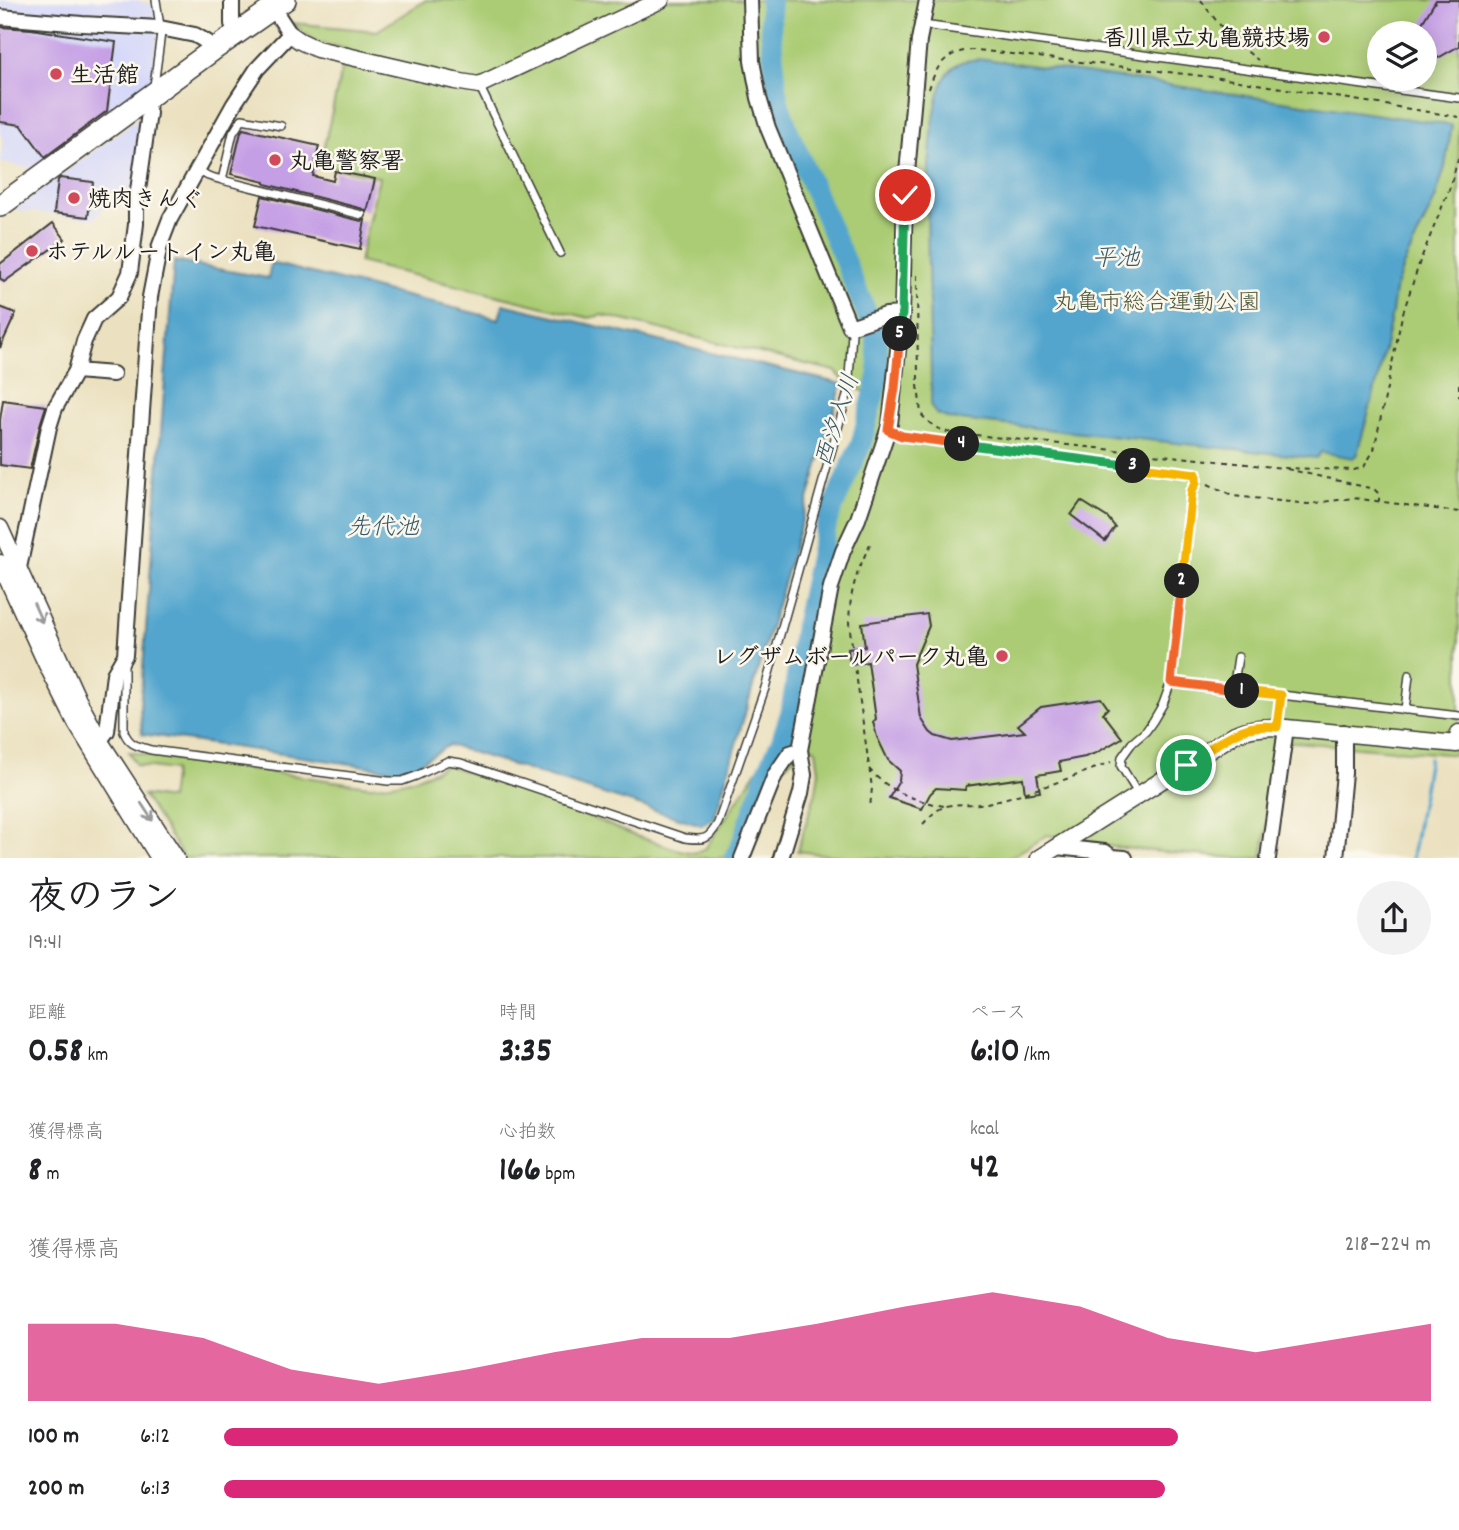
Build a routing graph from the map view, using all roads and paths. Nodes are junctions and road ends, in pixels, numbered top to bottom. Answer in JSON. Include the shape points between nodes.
{"nodes":[{"id":1,"x":156,"y":0,"type":"edge"},
{"id":2,"x":232,"y":0,"type":"edge"},
{"id":3,"x":661,"y":0,"type":"edge"},
{"id":4,"x":750,"y":0,"type":"edge"},
{"id":5,"x":927,"y":0,"type":"edge"},
{"id":6,"x":1201,"y":0,"type":"edge"},
{"id":7,"x":279,"y":4,"type":"edge"},
{"id":8,"x":0,"y":17,"type":"edge"},
{"id":9,"x":923,"y":25,"type":"junction"},
{"id":10,"x":160,"y":28,"type":"junction"},
{"id":11,"x":238,"y":32,"type":"junction"},
{"id":12,"x":290,"y":34,"type":"junction"},
{"id":13,"x":213,"y":50,"type":"junction"},
{"id":14,"x":1275,"y":73,"type":"junction"},
{"id":15,"x":479,"y":85,"type":"junction"},
{"id":16,"x":927,"y":93,"type":"dead end"},
{"id":17,"x":149,"y":96,"type":"junction"},
{"id":18,"x":1459,"y":98,"type":"edge"},
{"id":19,"x":1459,"y":117,"type":"edge"},
{"id":20,"x":281,"y":126,"type":"dead end"},
{"id":21,"x":1459,"y":156,"type":"edge"},
{"id":22,"x":198,"y":170,"type":"junction"},
{"id":23,"x":222,"y":180,"type":"junction"},
{"id":24,"x":0,"y":206,"type":"edge"},
{"id":25,"x":362,"y":215,"type":"dead end"},
{"id":26,"x":560,"y":253,"type":"dead end"},
{"id":27,"x":917,"y":270,"type":"dead end"},
{"id":28,"x":902,"y":314,"type":"junction"},
{"id":29,"x":850,"y":327,"type":"junction"},
{"id":30,"x":76,"y":371,"type":"junction"},
{"id":31,"x":113,"y":374,"type":"dead end"},
{"id":32,"x":1459,"y":384,"type":"edge"},
{"id":33,"x":1459,"y":397,"type":"edge"},
{"id":34,"x":888,"y":430,"type":"junction"},
{"id":35,"x":1044,"y":442,"type":"junction"},
{"id":36,"x":1041,"y":454,"type":"junction"},
{"id":37,"x":1283,"y":468,"type":"junction"},
{"id":38,"x":1194,"y":487,"type":"junction"},
{"id":39,"x":1379,"y":502,"type":"junction"},
{"id":40,"x":1459,"y":512,"type":"edge"},
{"id":41,"x":0,"y":528,"type":"edge"},
{"id":42,"x":870,"y":544,"type":"dead end"},
{"id":43,"x":0,"y":563,"type":"edge"},
{"id":44,"x":19,"y":570,"type":"junction"},
{"id":45,"x":13,"y":592,"type":"junction"},
{"id":46,"x":125,"y":655,"type":"junction"},
{"id":47,"x":1238,"y":657,"type":"dead end"},
{"id":48,"x":1409,"y":675,"type":"dead end"},
{"id":49,"x":1171,"y":682,"type":"junction"},
{"id":50,"x":1233,"y":690,"type":"junction"},
{"id":51,"x":1281,"y":695,"type":"junction"},
{"id":52,"x":1405,"y":710,"type":"junction"},
{"id":53,"x":1459,"y":716,"type":"edge"},
{"id":54,"x":1281,"y":727,"type":"junction"},
{"id":55,"x":1344,"y":732,"type":"junction"},
{"id":56,"x":1459,"y":733,"type":"edge"},
{"id":57,"x":97,"y":746,"type":"junction"},
{"id":58,"x":800,"y":750,"type":"junction"},
{"id":59,"x":1122,"y":757,"type":"junction"},
{"id":60,"x":869,"y":768,"type":"junction"},
{"id":61,"x":1139,"y":794,"type":"junction"},
{"id":62,"x":944,"y":806,"type":"junction"},
{"id":63,"x":870,"y":808,"type":"dead end"},
{"id":64,"x":923,"y":824,"type":"dead end"},
{"id":65,"x":1056,"y":847,"type":"junction"},
{"id":66,"x":159,"y":858,"type":"edge"},
{"id":67,"x":176,"y":858,"type":"edge"},
{"id":68,"x":742,"y":858,"type":"edge"},
{"id":69,"x":781,"y":858,"type":"edge"},
{"id":70,"x":1039,"y":858,"type":"edge"},
{"id":71,"x":1125,"y":858,"type":"edge"},
{"id":72,"x":1268,"y":858,"type":"edge"},
{"id":73,"x":1336,"y":858,"type":"edge"}],
"edges":[{"from":1,"to":10,"type":"lane"},
{"from":2,"to":11,"type":"street","via":[[232,24]]},
{"from":3,"to":15,"type":"street"},
{"from":4,"to":29,"type":"street","via":[[752,61],[768,128]]},
{"from":5,"to":9,"type":"street"},
{"from":6,"to":14,"type":"path","via":[[1238,45]]},
{"from":7,"to":11,"type":"main road"},
{"from":7,"to":12,"type":"street"},
{"from":8,"to":10,"type":"street"},
{"from":9,"to":14,"type":"lane"},
{"from":9,"to":28,"type":"street","via":[[905,195]]},
{"from":10,"to":13,"type":"street","via":[[195,35]]},
{"from":10,"to":17,"type":"lane"},
{"from":11,"to":13,"type":"main road"},
{"from":12,"to":15,"type":"street","via":[[317,49]]},
{"from":12,"to":22,"type":"street","via":[[257,69]]},
{"from":13,"to":17,"type":"main road"},
{"from":14,"to":18,"type":"lane"},
{"from":15,"to":26,"type":"lane"},
{"from":16,"to":19,"type":"path","via":[[933,74],[949,56],[977,50],[1220,78]]},
{"from":17,"to":24,"type":"main road"},
{"from":17,"to":30,"type":"street","via":[[130,273],[119,297],[94,319]]},
{"from":20,"to":23,"type":"lane","via":[[242,119],[233,133]]},
{"from":21,"to":37,"type":"path","via":[[1402,317],[1370,458],[1364,467],[1354,470]]},
{"from":22,"to":23,"type":"lane"},
{"from":22,"to":46,"type":"street","via":[[160,245],[150,297]]},
{"from":23,"to":25,"type":"lane"},
{"from":27,"to":35,"type":"path","via":[[920,414],[947,432]]},
{"from":28,"to":29,"type":"street"},
{"from":28,"to":34,"type":"street"},
{"from":29,"to":46,"type":"lane","via":[[848,392],[765,688],[718,823],[702,840],[461,763],[448,761],[416,776],[388,781],[137,746],[124,732]]},
{"from":30,"to":31,"type":"street"},
{"from":30,"to":44,"type":"street","via":[[49,427]]},
{"from":32,"to":33,"type":"path"},
{"from":34,"to":36,"type":"path","via":[[902,436]]},
{"from":34,"to":58,"type":"street","via":[[831,587]]},
{"from":35,"to":36,"type":"path"},
{"from":35,"to":37,"type":"path"},
{"from":36,"to":38,"type":"path","via":[[1196,474]]},
{"from":37,"to":39,"type":"path","via":[[1374,489]]},
{"from":38,"to":39,"type":"path","via":[[1208,484],[1234,496],[1308,504],[1353,498]]},
{"from":38,"to":49,"type":"lane"},
{"from":39,"to":40,"type":"path"},
{"from":41,"to":44,"type":"street"},
{"from":42,"to":60,"type":"path","via":[[856,574],[849,623]]},
{"from":43,"to":45,"type":"street"},
{"from":44,"to":45,"type":"street"},
{"from":44,"to":57,"type":"street","one_way":true},
{"from":45,"to":57,"type":"street","via":[[76,723]]},
{"from":46,"to":57,"type":"street","via":[[114,674],[107,731]]},
{"from":47,"to":50,"type":"lane"},
{"from":48,"to":52,"type":"lane"},
{"from":49,"to":50,"type":"lane"},
{"from":49,"to":59,"type":"lane","via":[[1153,721]]},
{"from":50,"to":51,"type":"lane"},
{"from":51,"to":52,"type":"lane"},
{"from":51,"to":54,"type":"lane"},
{"from":52,"to":53,"type":"lane"},
{"from":54,"to":55,"type":"street"},
{"from":54,"to":61,"type":"street","via":[[1249,728],[1235,734]]},
{"from":54,"to":72,"type":"street"},
{"from":55,"to":56,"type":"street","via":[[1457,744]]},
{"from":55,"to":73,"type":"street"},
{"from":57,"to":66,"type":"street"},
{"from":57,"to":67,"type":"street","one_way":true},
{"from":58,"to":68,"type":"street","via":[[790,753],[775,775]]},
{"from":58,"to":69,"type":"street","via":[[803,784]]},
{"from":59,"to":61,"type":"lane","via":[[1121,766]]},
{"from":59,"to":62,"type":"path","via":[[1016,795],[983,804]]},
{"from":60,"to":62,"type":"path","via":[[888,787]]},
{"from":60,"to":63,"type":"path"},
{"from":61,"to":65,"type":"street"},
{"from":62,"to":64,"type":"path"},
{"from":65,"to":70,"type":"street"},
{"from":65,"to":71,"type":"street"}]}
